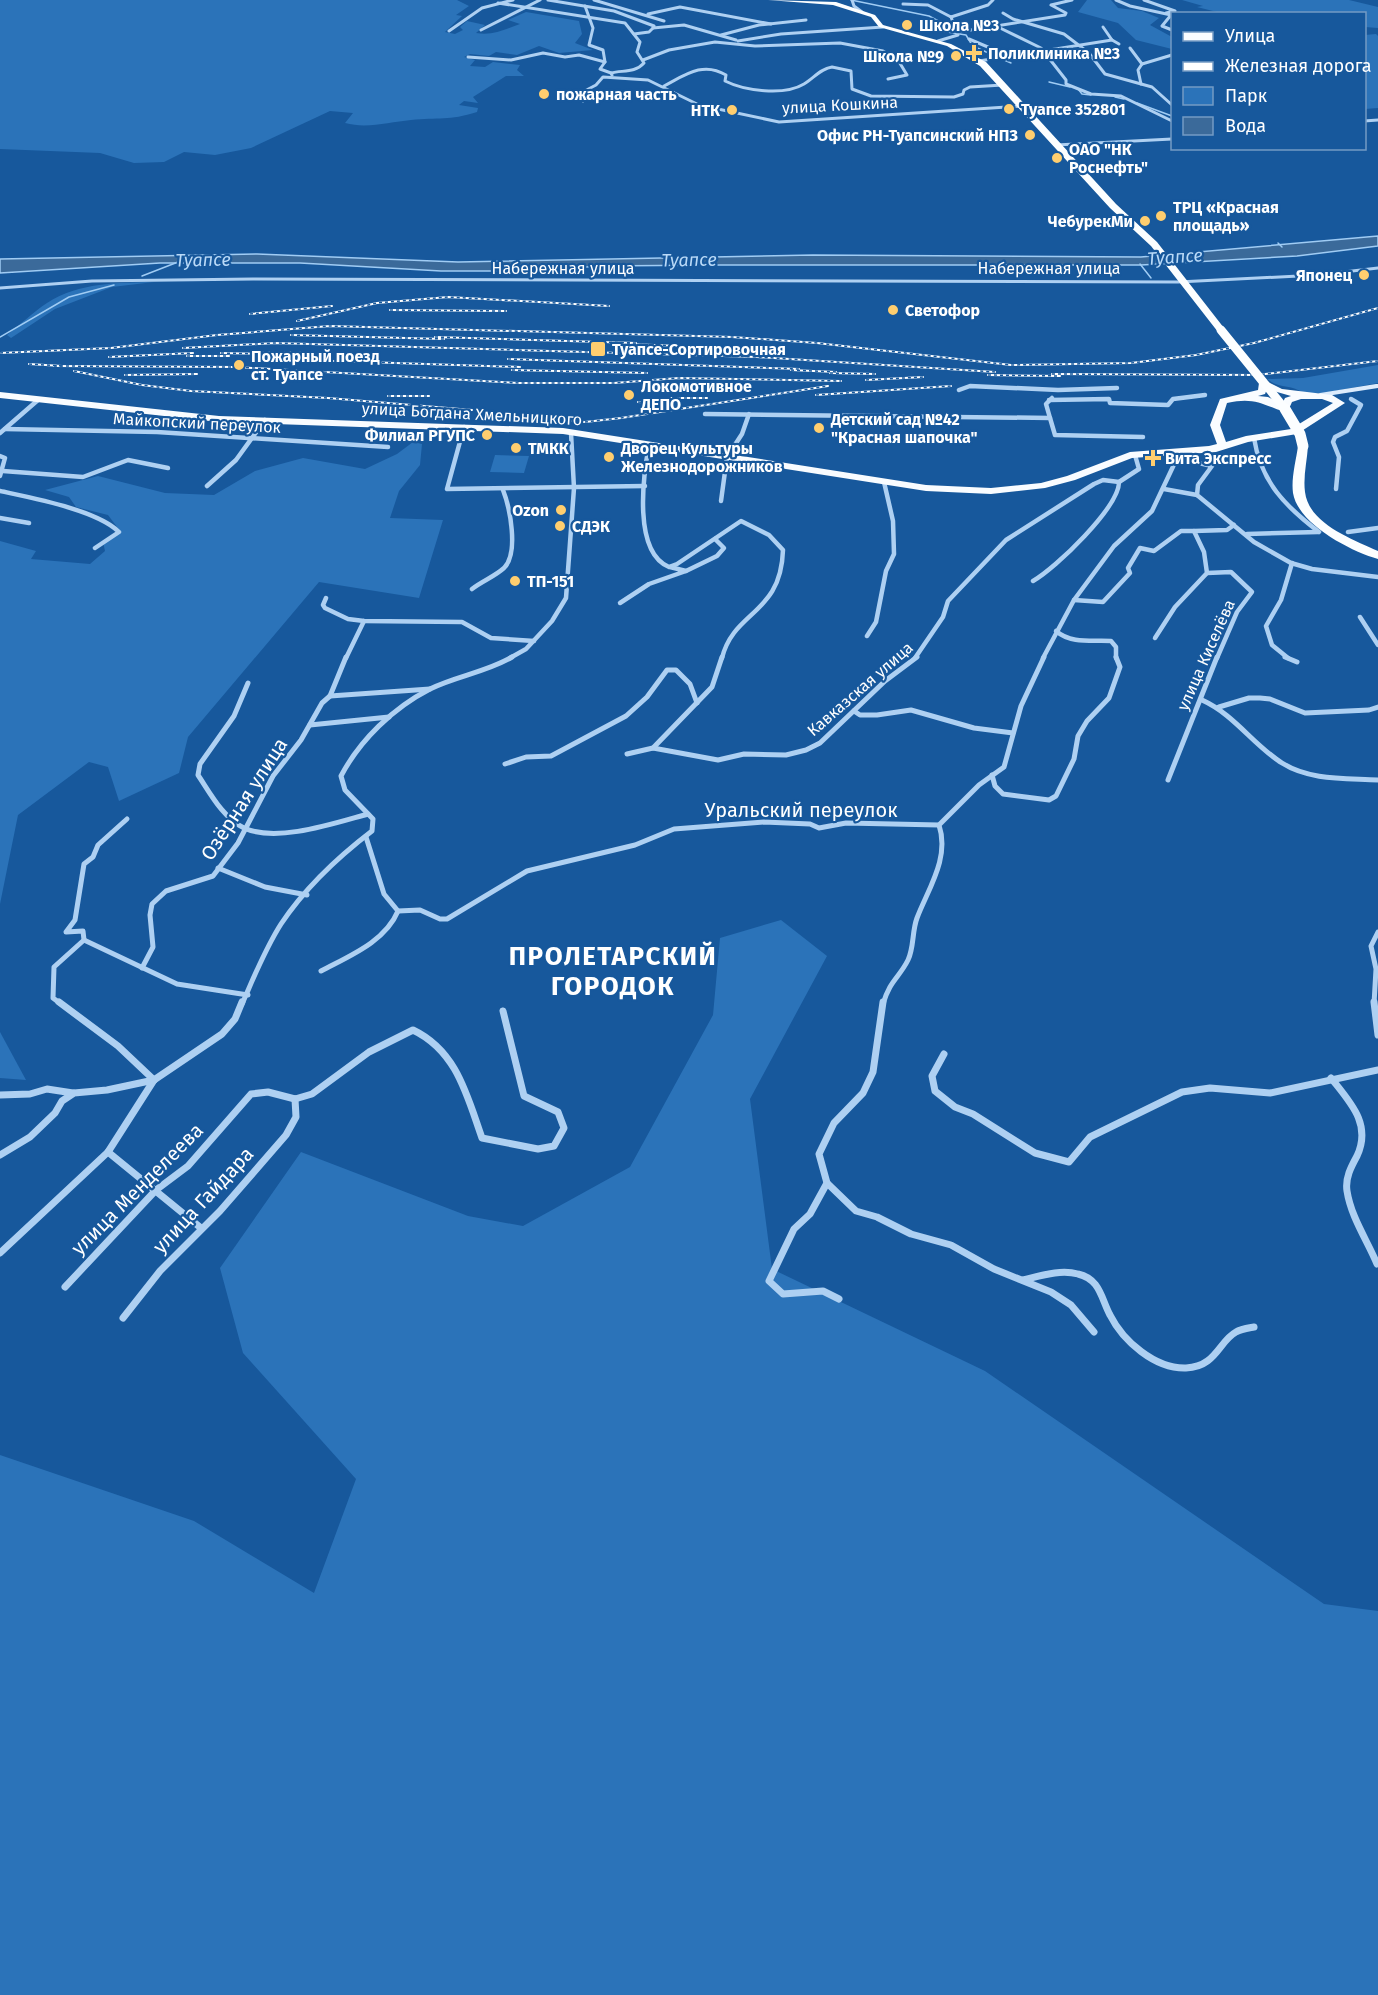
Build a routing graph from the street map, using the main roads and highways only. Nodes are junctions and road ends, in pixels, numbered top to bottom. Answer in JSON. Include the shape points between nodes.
{"nodes":[{"id":1,"x":771,"y":0,"type":"edge"},
{"id":2,"x":1264,"y":383,"type":"junction"},
{"id":3,"x":1377,"y":386,"type":"edge"},
{"id":4,"x":1337,"y":393,"type":"junction"},
{"id":5,"x":0,"y":395,"type":"edge"},
{"id":6,"x":1315,"y":395,"type":"junction"},
{"id":7,"x":1236,"y":397,"type":"junction"},
{"id":8,"x":1350,"y":399,"type":"junction"},
{"id":9,"x":1338,"y":407,"type":"junction"},
{"id":10,"x":1285,"y":409,"type":"junction"},
{"id":11,"x":1215,"y":423,"type":"junction"},
{"id":12,"x":1245,"y":439,"type":"junction"},
{"id":13,"x":1205,"y":443,"type":"junction"},
{"id":14,"x":1218,"y":445,"type":"junction"},
{"id":15,"x":1151,"y":453,"type":"junction"},
{"id":16,"x":1378,"y":555,"type":"edge"}],
"edges":[{"from":1,"to":2,"type":"highway","bridge":true,"via":[[824,1],[862,12],[884,27],[938,41],[979,61],[1136,230],[1156,244]]},
{"from":2,"to":6,"type":"main road","via":[[1286,393]]},
{"from":2,"to":7,"type":"main road","via":[[1262,392]]},
{"from":2,"to":10,"type":"highway"},
{"from":3,"to":4,"type":"main road"},
{"from":3,"to":8,"type":"main road"},
{"from":4,"to":6,"type":"main road"},
{"from":4,"to":8,"type":"main road"},
{"from":5,"to":15,"type":"main road","name":"улица Богдана Хмельницкого","via":[[173,415],[572,433],[952,490],[1026,489]]},
{"from":6,"to":9,"type":"main road","via":[[1335,400],[1340,403]]},
{"from":6,"to":10,"type":"main road","via":[[1288,400]]},
{"from":7,"to":10,"type":"main road","via":[[1265,399]]},
{"from":7,"to":11,"type":"main road","via":[[1223,401]]},
{"from":8,"to":9,"type":"main road"},
{"from":9,"to":12,"type":"main road","via":[[1294,432]]},
{"from":10,"to":16,"type":"highway","bridge":true,"via":[[1303,446],[1299,491],[1306,510],[1337,536]]},
{"from":11,"to":12,"type":"main road","via":[[1222,435]]},
{"from":11,"to":13,"type":"main road"},
{"from":11,"to":14,"type":"main road"},
{"from":12,"to":14,"type":"main road"},
{"from":13,"to":14,"type":"main road","via":[[1209,448]]},
{"from":13,"to":15,"type":"main road"},
{"from":14,"to":15,"type":"main road","via":[[1178,456]]}]}
